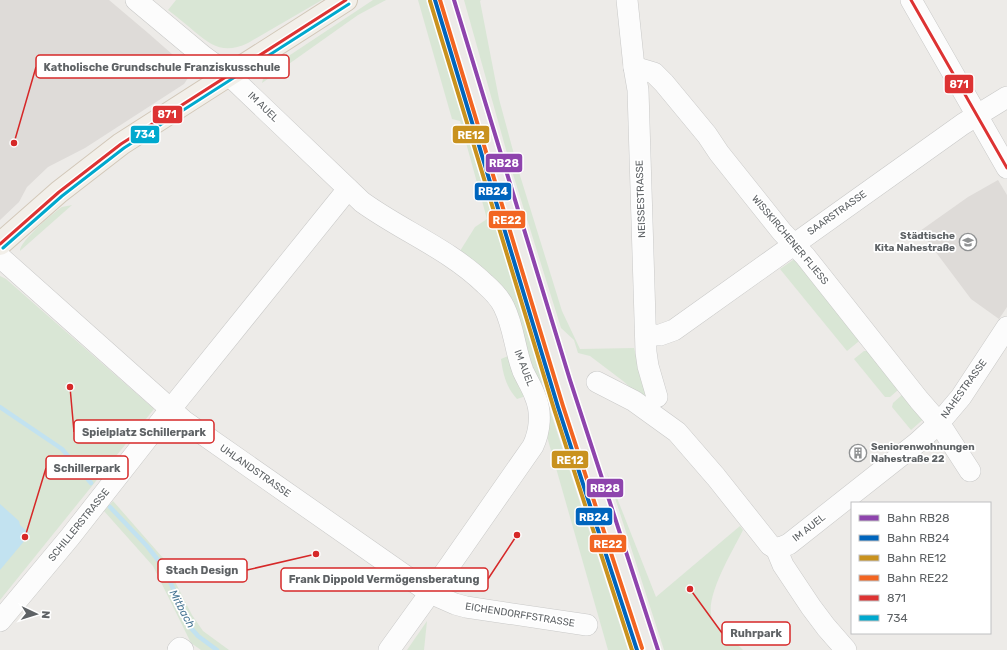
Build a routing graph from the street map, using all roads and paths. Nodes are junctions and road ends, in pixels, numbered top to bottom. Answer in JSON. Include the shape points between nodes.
{"nodes":[{"id":1,"x":136,"y":0,"type":"edge"},
{"id":2,"x":346,"y":0,"type":"edge"},
{"id":3,"x":627,"y":0,"type":"edge"},
{"id":4,"x":912,"y":0,"type":"edge"},
{"id":5,"x":634,"y":67,"type":"junction"},
{"id":6,"x":229,"y":75,"type":"junction"},
{"id":7,"x":1007,"y":97,"type":"edge"},
{"id":8,"x":977,"y":114,"type":"junction"},
{"id":9,"x":1007,"y":168,"type":"edge"},
{"id":10,"x":348,"y":189,"type":"junction"},
{"id":11,"x":0,"y":244,"type":"edge"},
{"id":12,"x":793,"y":244,"type":"junction"},
{"id":13,"x":0,"y":257,"type":"edge"},
{"id":14,"x":1007,"y":327,"type":"edge"},
{"id":15,"x":646,"y":335,"type":"junction"},
{"id":16,"x":597,"y":382,"type":"dead end"},
{"id":17,"x":657,"y":397,"type":"dead end"},
{"id":18,"x":171,"y":409,"type":"junction"},
{"id":19,"x":939,"y":423,"type":"junction"},
{"id":20,"x":970,"y":471,"type":"dead end"},
{"id":21,"x":776,"y":548,"type":"junction"},
{"id":22,"x":430,"y":593,"type":"junction"},
{"id":23,"x":0,"y":621,"type":"edge"},
{"id":24,"x":587,"y":625,"type":"dead end"},
{"id":25,"x":178,"y":650,"type":"edge"},
{"id":26,"x":183,"y":650,"type":"edge"},
{"id":27,"x":389,"y":650,"type":"edge"},
{"id":28,"x":846,"y":650,"type":"edge"}],
"edges":[{"from":1,"to":6,"type":"street","name":"IM AUEL"},
{"from":2,"to":6,"type":"main road"},
{"from":3,"to":5,"type":"street","name":"NEISSESTRASSE"},
{"from":4,"to":8,"type":"street"},
{"from":5,"to":12,"type":"street","name":"WISSKIRCHENER FLIESS","via":[[654,73],[664,82]]},
{"from":5,"to":15,"type":"street","name":"NEISSESTRASSE","via":[[638,90]]},
{"from":6,"to":10,"type":"street","name":"IM AUEL"},
{"from":6,"to":11,"type":"main road","via":[[104,156]]},
{"from":7,"to":8,"type":"street","name":"SAARSTRASSE"},
{"from":8,"to":9,"type":"street"},
{"from":8,"to":12,"type":"street","name":"SAARSTRASSE"},
{"from":10,"to":18,"type":"street"},
{"from":10,"to":22,"type":"street","name":"IM AUEL","via":[[369,207],[454,258],[495,293],[504,308],[519,360],[538,406],[539,426],[533,446]]},
{"from":12,"to":15,"type":"street","name":"SAARSTRASSE","via":[[674,330],[660,335]]},
{"from":12,"to":19,"type":"street","name":"WISSKIRCHENER FLIESS"},
{"from":13,"to":18,"type":"street","name":"UHLANDSTRASSE"},
{"from":14,"to":19,"type":"street","name":"NAHESTRASSE","via":[[953,409]]},
{"from":15,"to":17,"type":"street","name":"NEISSESTRASSE","via":[[648,366]]},
{"from":16,"to":21,"type":"street","via":[[634,401],[677,432],[770,545]]},
{"from":18,"to":22,"type":"street","name":"UHLANDSTRASSE","via":[[184,422]]},
{"from":18,"to":23,"type":"street","name":"SCHILLERSTRASSE"},
{"from":19,"to":20,"type":"street","name":"NAHESTRASSE"},
{"from":19,"to":21,"type":"street","name":"IM AUEL","via":[[789,544]]},
{"from":21,"to":28,"type":"street","via":[[782,565],[826,627]]},
{"from":22,"to":24,"type":"street","name":"EICHENDORFFSTRASSE","via":[[466,607]]},
{"from":22,"to":27,"type":"street"},
{"from":25,"to":26,"type":"street"}]}
